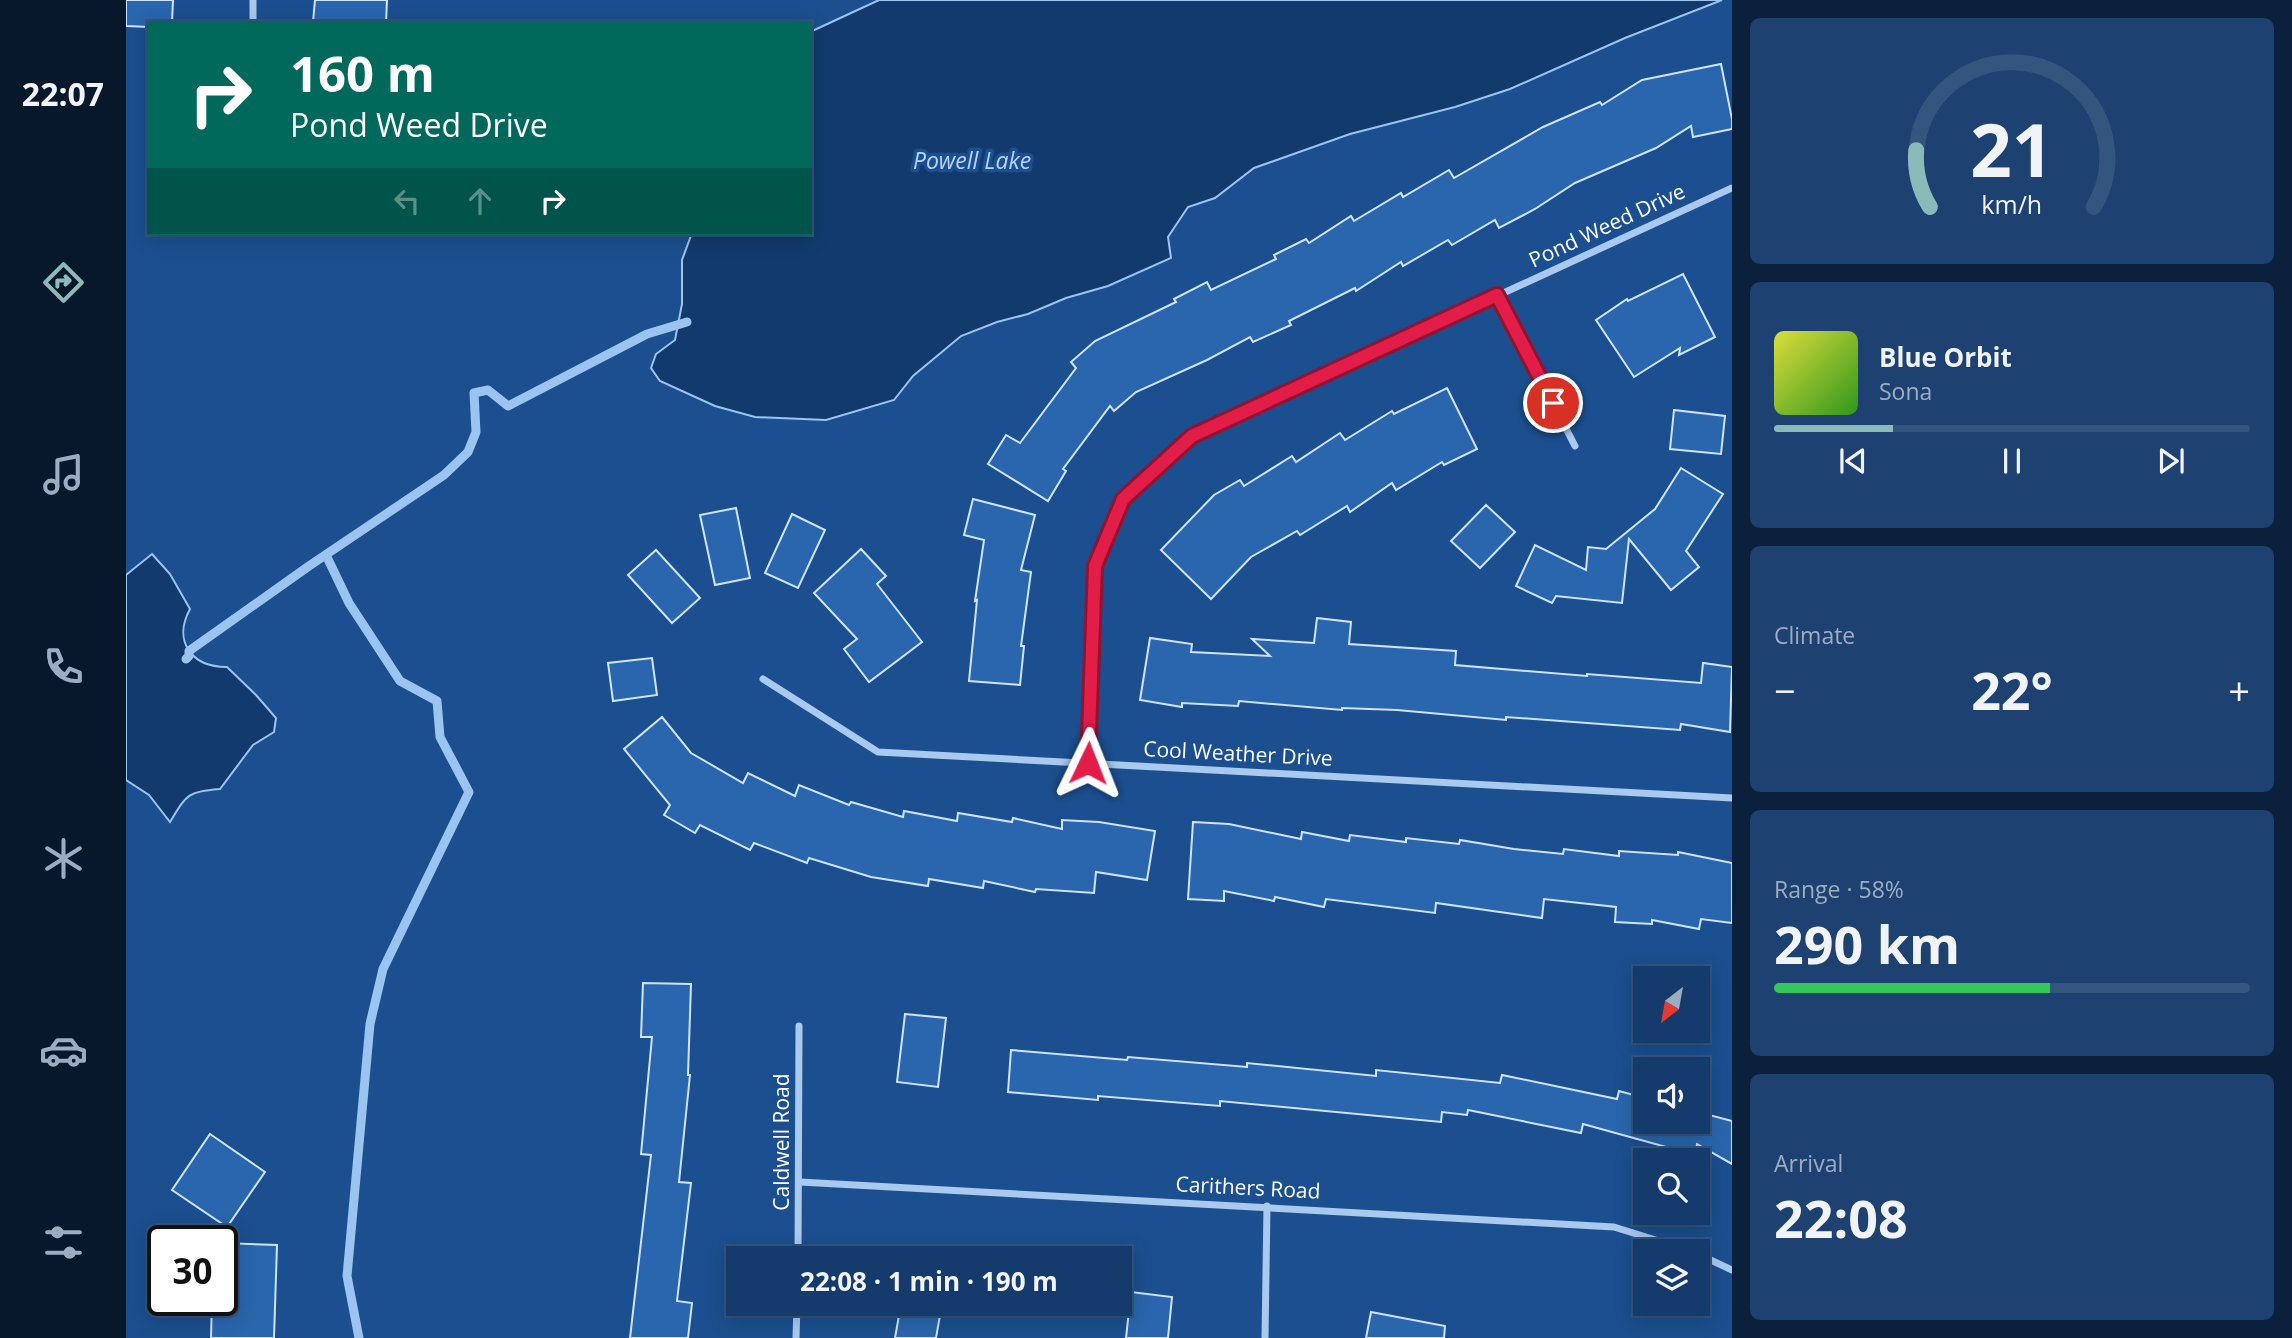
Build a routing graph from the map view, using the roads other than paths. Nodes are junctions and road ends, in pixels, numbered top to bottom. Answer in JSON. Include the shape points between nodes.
{"nodes":[{"id":1,"x":253,"y":0,"type":"edge"},
{"id":2,"x":253,"y":21,"type":"edge"},
{"id":3,"x":1732,"y":188,"type":"edge"},
{"id":4,"x":1497,"y":295,"type":"junction"},
{"id":5,"x":1575,"y":446,"type":"dead end"},
{"id":6,"x":763,"y":679,"type":"dead end"},
{"id":7,"x":1088,"y":763,"type":"junction"},
{"id":8,"x":1732,"y":799,"type":"edge"},
{"id":9,"x":799,"y":1026,"type":"dead end"},
{"id":10,"x":800,"y":1182,"type":"junction"},
{"id":11,"x":1267,"y":1206,"type":"junction"},
{"id":12,"x":1652,"y":1239,"type":"edge"},
{"id":13,"x":798,"y":1246,"type":"edge"},
{"id":14,"x":1710,"y":1260,"type":"edge"},
{"id":15,"x":1732,"y":1270,"type":"edge"},
{"id":16,"x":797,"y":1316,"type":"edge"},
{"id":17,"x":796,"y":1338,"type":"edge"},
{"id":18,"x":1265,"y":1338,"type":"edge"}],
"edges":[{"from":1,"to":2,"type":"street"},
{"from":3,"to":4,"type":"street","name":"Pond Weed Drive"},
{"from":4,"to":5,"type":"street"},
{"from":4,"to":7,"type":"street","name":"Pond Weed Drive","via":[[1192,436],[1123,499],[1095,566]]},
{"from":6,"to":7,"type":"street","name":"Cool Weather Drive","via":[[878,752]]},
{"from":7,"to":8,"type":"street","name":"Cool Weather Drive"},
{"from":9,"to":10,"type":"street","name":"Caldwell Road"},
{"from":10,"to":11,"type":"street","name":"Carithers Road"},
{"from":10,"to":13,"type":"street","name":"Caldwell Road"},
{"from":11,"to":12,"type":"street","name":"Carithers Road","via":[[1614,1227]]},
{"from":11,"to":18,"type":"street"},
{"from":14,"to":15,"type":"street"},
{"from":16,"to":17,"type":"street"}]}
